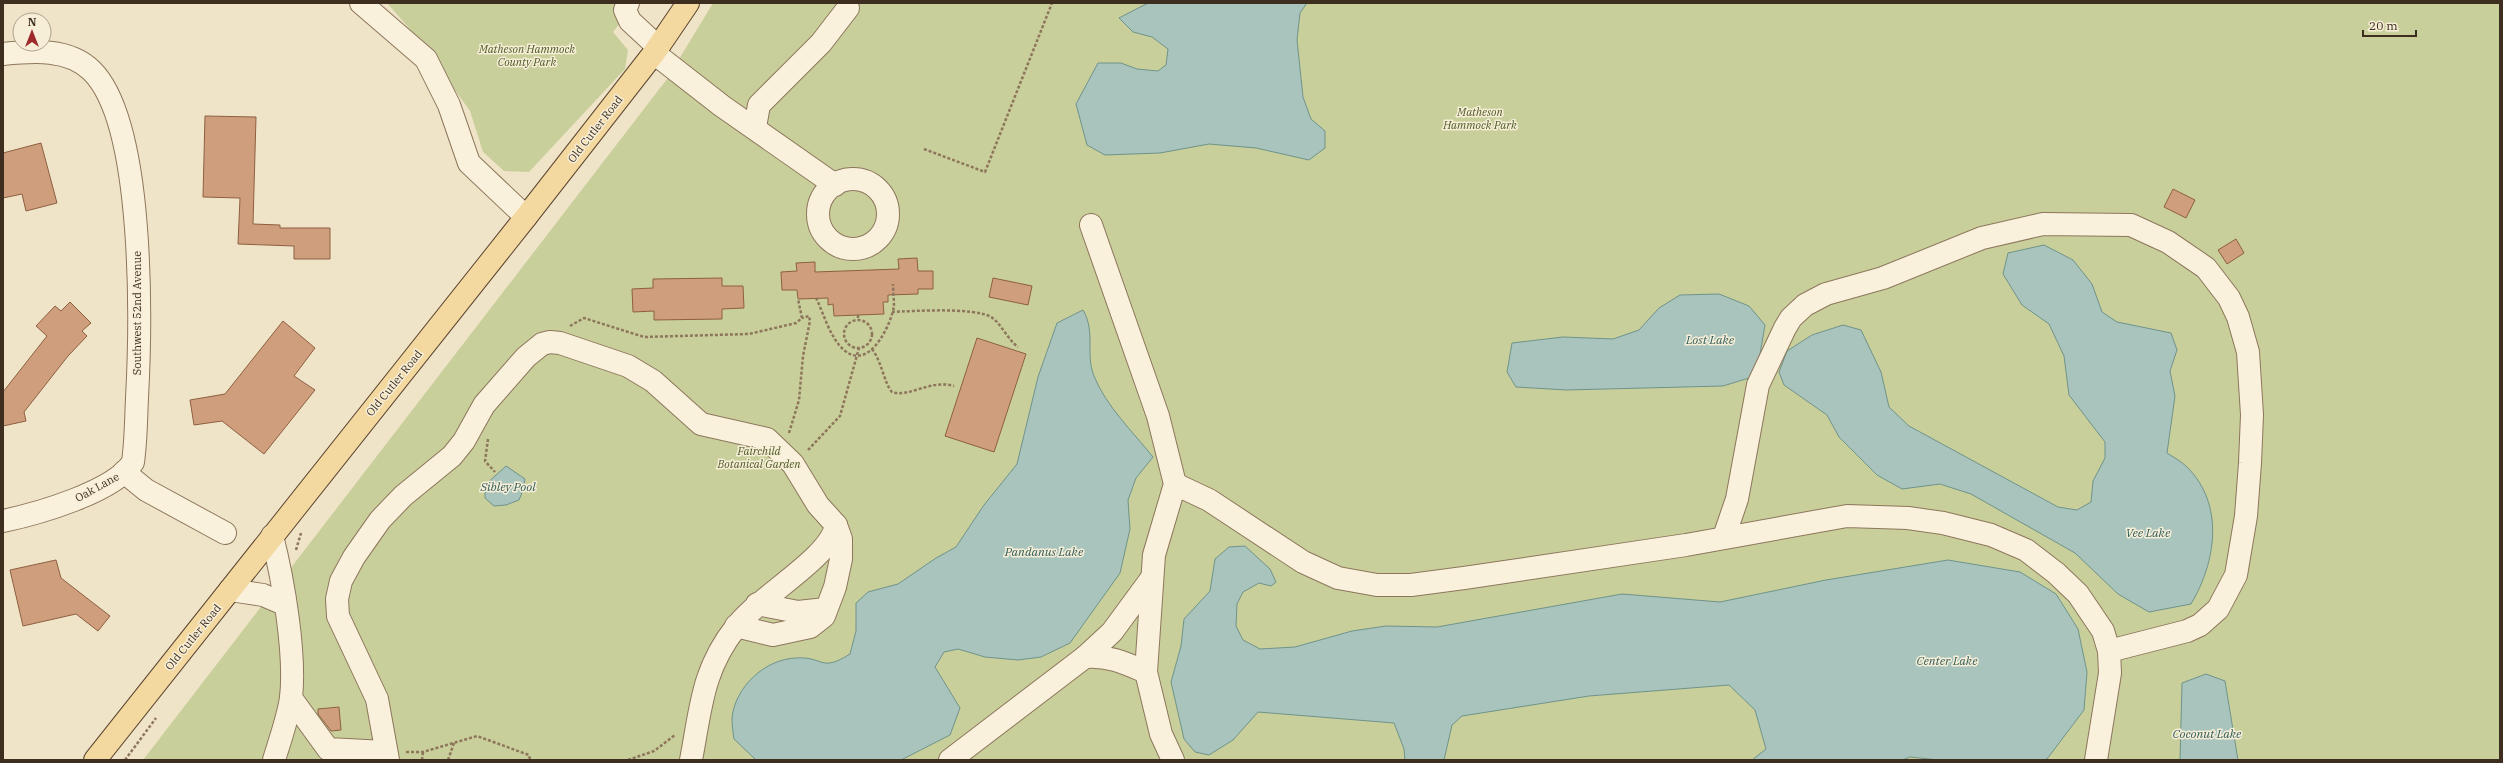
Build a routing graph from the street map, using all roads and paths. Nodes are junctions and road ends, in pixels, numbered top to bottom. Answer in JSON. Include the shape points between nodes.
{"nodes":[{"id":1,"x":361,"y":3,"type":"edge"},
{"id":2,"x":628,"y":3,"type":"edge"},
{"id":3,"x":688,"y":3,"type":"edge"},
{"id":4,"x":1052,"y":3,"type":"edge"},
{"id":5,"x":848,"y":8,"type":"dead end"},
{"id":6,"x":656,"y":50,"type":"junction"},
{"id":7,"x":3,"y":54,"type":"edge"},
{"id":8,"x":755,"y":127,"type":"junction"},
{"id":9,"x":924,"y":149,"type":"dead end"},
{"id":10,"x":835,"y":185,"type":"dead end"},
{"id":11,"x":526,"y":217,"type":"junction"},
{"id":12,"x":1091,"y":225,"type":"dead end"},
{"id":13,"x":893,"y":284,"type":"dead end"},
{"id":14,"x":816,"y":298,"type":"dead end"},
{"id":15,"x":798,"y":299,"type":"dead end"},
{"id":16,"x":892,"y":312,"type":"junction"},
{"id":17,"x":858,"y":315,"type":"dead end"},
{"id":18,"x":802,"y":318,"type":"junction"},
{"id":19,"x":858,"y":319,"type":"junction"},
{"id":20,"x":554,"y":342,"type":"junction"},
{"id":21,"x":1018,"y":347,"type":"dead end"},
{"id":22,"x":859,"y":348,"type":"junction"},
{"id":23,"x":872,"y":349,"type":"junction"},
{"id":24,"x":858,"y":355,"type":"junction"},
{"id":25,"x":954,"y":386,"type":"dead end"},
{"id":26,"x":472,"y":427,"type":"junction"},
{"id":27,"x":785,"y":457,"type":"junction"},
{"id":28,"x":124,"y":472,"type":"junction"},
{"id":29,"x":495,"y":472,"type":"dead end"},
{"id":30,"x":1175,"y":484,"type":"junction"},
{"id":31,"x":3,"y":521,"type":"edge"},
{"id":32,"x":836,"y":525,"type":"junction"},
{"id":33,"x":225,"y":533,"type":"dead end"},
{"id":34,"x":272,"y":536,"type":"junction"},
{"id":35,"x":1724,"y":537,"type":"junction"},
{"id":36,"x":1151,"y":579,"type":"junction"},
{"id":37,"x":230,"y":590,"type":"junction"},
{"id":38,"x":284,"y":604,"type":"junction"},
{"id":39,"x":757,"y":604,"type":"junction"},
{"id":40,"x":826,"y":609,"type":"junction"},
{"id":41,"x":736,"y":626,"type":"junction"},
{"id":42,"x":2109,"y":651,"type":"junction"},
{"id":43,"x":1086,"y":657,"type":"junction"},
{"id":44,"x":1146,"y":672,"type":"junction"},
{"id":45,"x":291,"y":698,"type":"junction"},
{"id":46,"x":699,"y":719,"type":"junction"},
{"id":47,"x":454,"y":743,"type":"junction"},
{"id":48,"x":387,"y":756,"type":"edge"},
{"id":49,"x":95,"y":760,"type":"edge"},
{"id":50,"x":274,"y":760,"type":"edge"},
{"id":51,"x":422,"y":760,"type":"edge"},
{"id":52,"x":448,"y":760,"type":"edge"},
{"id":53,"x":530,"y":760,"type":"edge"},
{"id":54,"x":628,"y":760,"type":"edge"},
{"id":55,"x":691,"y":760,"type":"edge"},
{"id":56,"x":950,"y":760,"type":"edge"},
{"id":57,"x":1173,"y":760,"type":"edge"},
{"id":58,"x":2096,"y":760,"type":"edge"}],
"edges":[{"from":1,"to":11,"type":"street","via":[[426,59],[449,105],[470,164]]},
{"from":2,"to":6,"type":"street","via":[[625,10],[630,21]]},
{"from":3,"to":6,"type":"main road","name":"Old Cutler Road"},
{"from":4,"to":9,"type":"path","via":[[985,172]]},
{"from":5,"to":8,"type":"street","via":[[821,43],[759,105]]},
{"from":6,"to":8,"type":"street","via":[[722,106]]},
{"from":6,"to":11,"type":"main road","name":"Old Cutler Road"},
{"from":7,"to":28,"type":"street","name":"Southwest 52nd Avenue","via":[[47,52],[70,57],[86,66],[98,78],[116,116],[124,147],[135,222],[139,282],[134,453],[133,462]]},
{"from":8,"to":10,"type":"street"},
{"from":11,"to":34,"type":"main road","name":"Old Cutler Road"},
{"from":12,"to":30,"type":"street","via":[[1158,416]]},
{"from":13,"to":16,"type":"path"},
{"from":14,"to":24,"type":"path","via":[[840,346],[849,353]]},
{"from":15,"to":18,"type":"path"},
{"from":16,"to":21,"type":"path","via":[[946,311],[985,314],[993,317]]},
{"from":16,"to":23,"type":"path","via":[[887,327]]},
{"from":17,"to":19,"type":"path"},
{"from":18,"to":20,"type":"path","via":[[787,326],[749,334],[644,336],[584,318],[569,327]]},
{"from":18,"to":27,"type":"path","via":[[809,316],[810,320],[803,356],[799,400]]},
{"from":19,"to":22,"type":"path","via":[[869,324],[873,333],[870,342]]},
{"from":19,"to":22,"type":"path","via":[[848,324],[844,332],[848,344]]},
{"from":20,"to":26,"type":"street","via":[[542,344],[526,357],[484,405]]},
{"from":20,"to":27,"type":"street","via":[[640,372],[701,424],[763,437]]},
{"from":22,"to":24,"type":"path"},
{"from":23,"to":24,"type":"path"},
{"from":23,"to":25,"type":"path","via":[[892,392],[904,394],[926,386]]},
{"from":24,"to":27,"type":"path","via":[[840,416],[822,437]]},
{"from":26,"to":29,"type":"path","via":[[487,436],[489,443],[485,461]]},
{"from":26,"to":48,"type":"street","via":[[452,456],[403,496],[380,520],[354,557],[339,587],[338,616],[377,699]]},
{"from":27,"to":32,"type":"street","via":[[818,505]]},
{"from":28,"to":31,"type":"street","name":"Oak Lane","via":[[71,501]]},
{"from":28,"to":33,"type":"street","name":"Oak Lane","via":[[146,490]]},
{"from":30,"to":35,"type":"street","via":[[1209,500],[1303,562],[1338,578],[1366,584],[1411,585],[1450,580]]},
{"from":30,"to":36,"type":"street","via":[[1154,554]]},
{"from":32,"to":39,"type":"street","via":[[835,534],[821,552]]},
{"from":32,"to":40,"type":"street","via":[[841,539],[841,559],[835,587]]},
{"from":34,"to":37,"type":"main road","name":"Old Cutler Road"},
{"from":34,"to":38,"type":"street","via":[[278,558]]},
{"from":35,"to":42,"type":"street","via":[[1854,516],[1908,518],[1943,523],[1991,535],[2026,550],[2067,583],[2097,620]]},
{"from":35,"to":42,"type":"street","via":[[1737,499],[1758,385],[1784,328],[1805,306],[1826,294],[1883,278],[1982,238],[2043,224],[2131,225],[2168,242],[2206,268],[2229,298],[2238,317],[2248,352],[2252,415],[2250,463],[2246,516],[2236,575],[2222,605],[2205,621],[2187,631]]},
{"from":36,"to":43,"type":"street","via":[[1112,632]]},
{"from":36,"to":44,"type":"street"},
{"from":37,"to":38,"type":"street","via":[[263,595]]},
{"from":37,"to":49,"type":"main road","name":"Old Cutler Road"},
{"from":38,"to":45,"type":"street","via":[[291,650]]},
{"from":39,"to":40,"type":"street","via":[[798,612]]},
{"from":39,"to":41,"type":"street"},
{"from":40,"to":41,"type":"street","via":[[824,616],[810,627],[792,632],[773,635]]},
{"from":41,"to":46,"type":"street","via":[[708,675]]},
{"from":42,"to":58,"type":"street","via":[[2109,684]]},
{"from":43,"to":44,"type":"street","via":[[1118,659]]},
{"from":43,"to":56,"type":"street"},
{"from":44,"to":57,"type":"street","via":[[1161,734]]},
{"from":45,"to":48,"type":"street","via":[[328,750]]},
{"from":45,"to":50,"type":"street"},
{"from":46,"to":54,"type":"path","via":[[654,751]]},
{"from":46,"to":55,"type":"street"},
{"from":47,"to":51,"type":"path","via":[[423,752]]},
{"from":47,"to":52,"type":"path"},
{"from":47,"to":53,"type":"path","via":[[477,736],[529,755]]}]}
